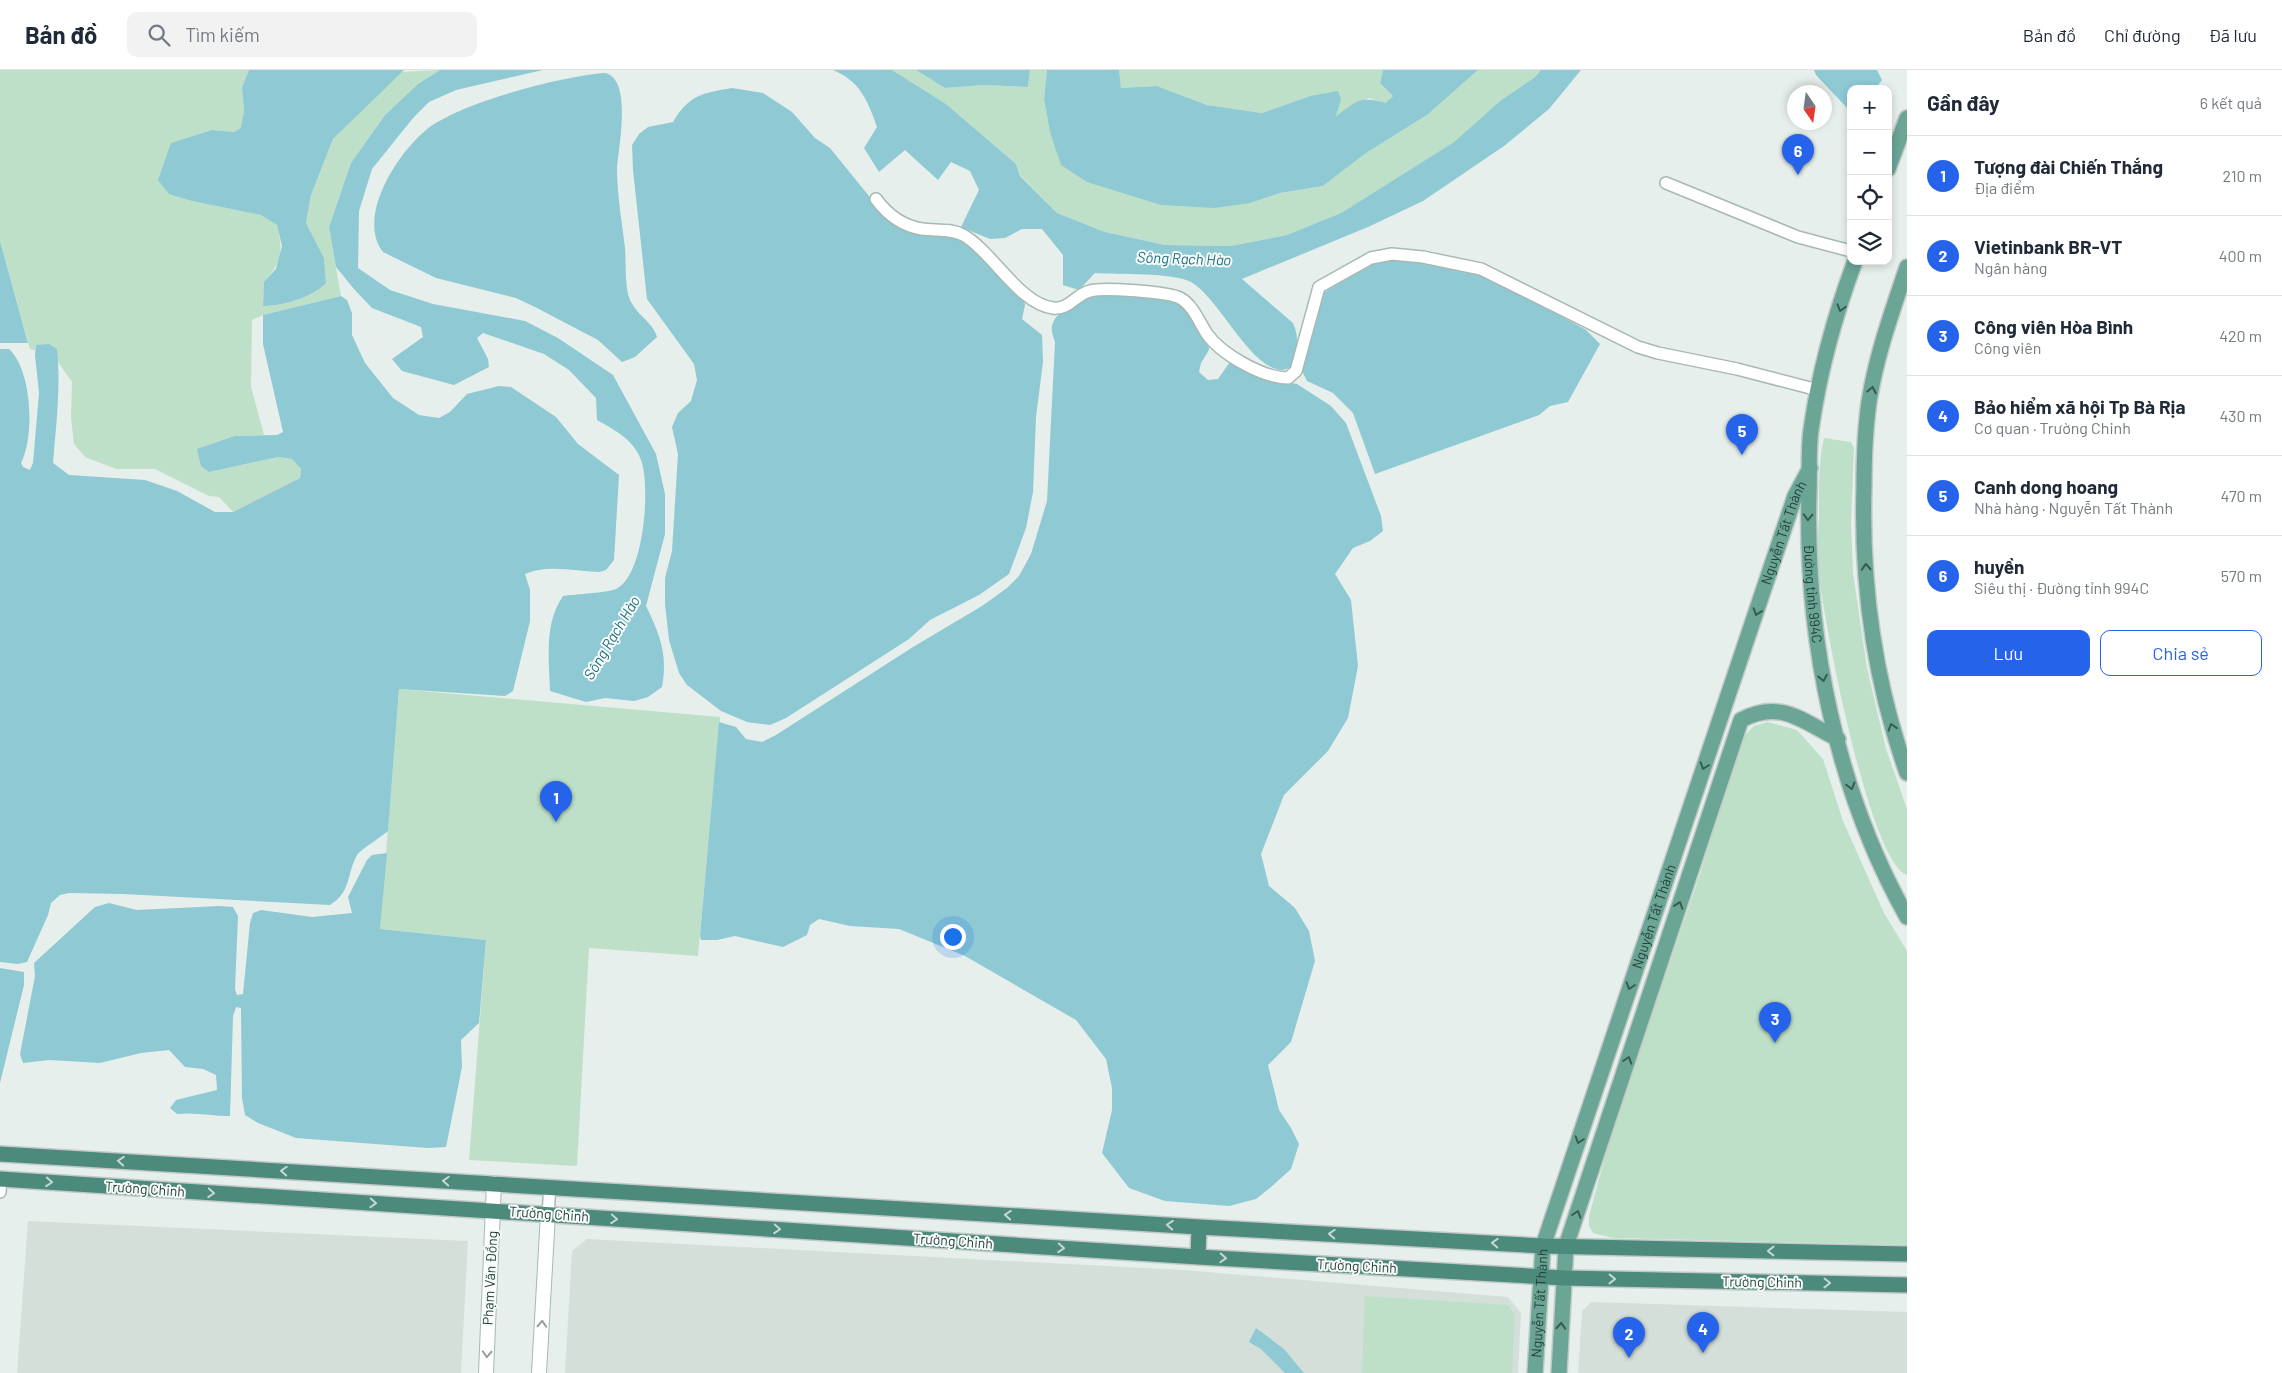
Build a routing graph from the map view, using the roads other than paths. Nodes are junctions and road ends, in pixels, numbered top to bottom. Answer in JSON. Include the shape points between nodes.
{"nodes":[{"id":1,"x":1907,"y":118,"type":"edge"},
{"id":2,"x":1892,"y":159,"type":"edge"},
{"id":3,"x":1666,"y":183,"type":"dead end"},
{"id":4,"x":876,"y":199,"type":"dead end"},
{"id":5,"x":1847,"y":250,"type":"edge"},
{"id":6,"x":1854,"y":265,"type":"edge"},
{"id":7,"x":1907,"y":267,"type":"edge"},
{"id":8,"x":1818,"y":390,"type":"junction"},
{"id":9,"x":1810,"y":468,"type":"junction"},
{"id":10,"x":1721,"y":714,"type":"junction"},
{"id":11,"x":1741,"y":720,"type":"junction"},
{"id":12,"x":1838,"y":739,"type":"junction"},
{"id":13,"x":1907,"y":773,"type":"edge"},
{"id":14,"x":1907,"y":916,"type":"edge"},
{"id":15,"x":0,"y":1154,"type":"edge"},
{"id":16,"x":494,"y":1183,"type":"junction"},
{"id":17,"x":0,"y":1184,"type":"edge"},
{"id":18,"x":550,"y":1186,"type":"junction"},
{"id":19,"x":493,"y":1210,"type":"junction"},
{"id":20,"x":548,"y":1214,"type":"junction"},
{"id":21,"x":1199,"y":1227,"type":"junction"},
{"id":22,"x":1543,"y":1246,"type":"junction"},
{"id":23,"x":1566,"y":1246,"type":"junction"},
{"id":24,"x":1907,"y":1254,"type":"edge"},
{"id":25,"x":1198,"y":1257,"type":"junction"},
{"id":26,"x":1541,"y":1276,"type":"junction"},
{"id":27,"x":1564,"y":1278,"type":"junction"},
{"id":28,"x":1907,"y":1285,"type":"edge"},
{"id":29,"x":486,"y":1373,"type":"edge"},
{"id":30,"x":539,"y":1373,"type":"edge"},
{"id":31,"x":1535,"y":1373,"type":"edge"},
{"id":32,"x":1559,"y":1373,"type":"edge"}],
"edges":[{"from":1,"to":2,"type":"main road"},
{"from":3,"to":5,"type":"street","via":[[1798,236]]},
{"from":4,"to":8,"type":"street","via":[[891,216],[915,227],[963,234],[1018,288],[1051,308],[1064,307],[1093,290],[1154,292],[1179,298],[1190,306],[1212,340],[1232,356],[1281,378],[1288,378],[1296,371],[1319,287],[1370,258],[1392,254],[1481,269],[1583,321],[1658,353]]},
{"from":6,"to":8,"type":"main road","name":"Đường tỉnh 994C","one_way":true},
{"from":13,"to":7,"type":"main road","one_way":true,"via":[[1876,663],[1866,580],[1863,517],[1869,402],[1882,344]]},
{"from":8,"to":9,"type":"main road","name":"Đường tỉnh 994C","via":[[1811,432]]},
{"from":9,"to":10,"type":"main road","name":"Nguyễn Tất Thành","one_way":true,"via":[[1795,496]]},
{"from":9,"to":12,"type":"main road","name":"Đường tỉnh 994C","one_way":true,"via":[[1808,529],[1812,607],[1828,702]]},
{"from":10,"to":11,"type":"main road"},
{"from":10,"to":22,"type":"main road","name":"Nguyễn Tất Thành","one_way":true},
{"from":11,"to":12,"type":"main road","via":[[1757,712],[1773,710],[1790,714]]},
{"from":23,"to":11,"type":"main road","name":"Nguyễn Tất Thành","one_way":true},
{"from":12,"to":14,"type":"main road","name":"Đường tỉnh 994C","one_way":true,"via":[[1868,835]]},
{"from":16,"to":15,"type":"highway","name":"Trường Chinh","one_way":true},
{"from":16,"to":18,"type":"highway","name":"Trường Chinh"},
{"from":16,"to":19,"type":"street","name":"Phạm Văn Đồng"},
{"from":17,"to":19,"type":"highway","name":"Trường Chinh","one_way":true},
{"from":18,"to":20,"type":"street"},
{"from":21,"to":18,"type":"highway","name":"Trường Chinh","one_way":true},
{"from":19,"to":20,"type":"highway","name":"Trường Chinh"},
{"from":19,"to":29,"type":"street","name":"Phạm Văn Đồng","one_way":true},
{"from":20,"to":25,"type":"highway","name":"Trường Chinh","one_way":true},
{"from":30,"to":20,"type":"street","one_way":true},
{"from":22,"to":21,"type":"highway","name":"Trường Chinh","one_way":true},
{"from":21,"to":25,"type":"highway"},
{"from":22,"to":23,"type":"highway","name":"Trường Chinh"},
{"from":22,"to":26,"type":"main road","name":"Nguyễn Tất Thành"},
{"from":24,"to":23,"type":"highway","name":"Trường Chinh","one_way":true},
{"from":23,"to":27,"type":"main road","name":"Nguyễn Tất Thành"},
{"from":25,"to":26,"type":"highway","name":"Trường Chinh","one_way":true},
{"from":26,"to":27,"type":"highway","name":"Trường Chinh"},
{"from":26,"to":31,"type":"main road","name":"Nguyễn Tất Thành"},
{"from":27,"to":28,"type":"highway","name":"Trường Chinh","one_way":true},
{"from":32,"to":27,"type":"main road","name":"Nguyễn Tất Thành","one_way":true}]}
